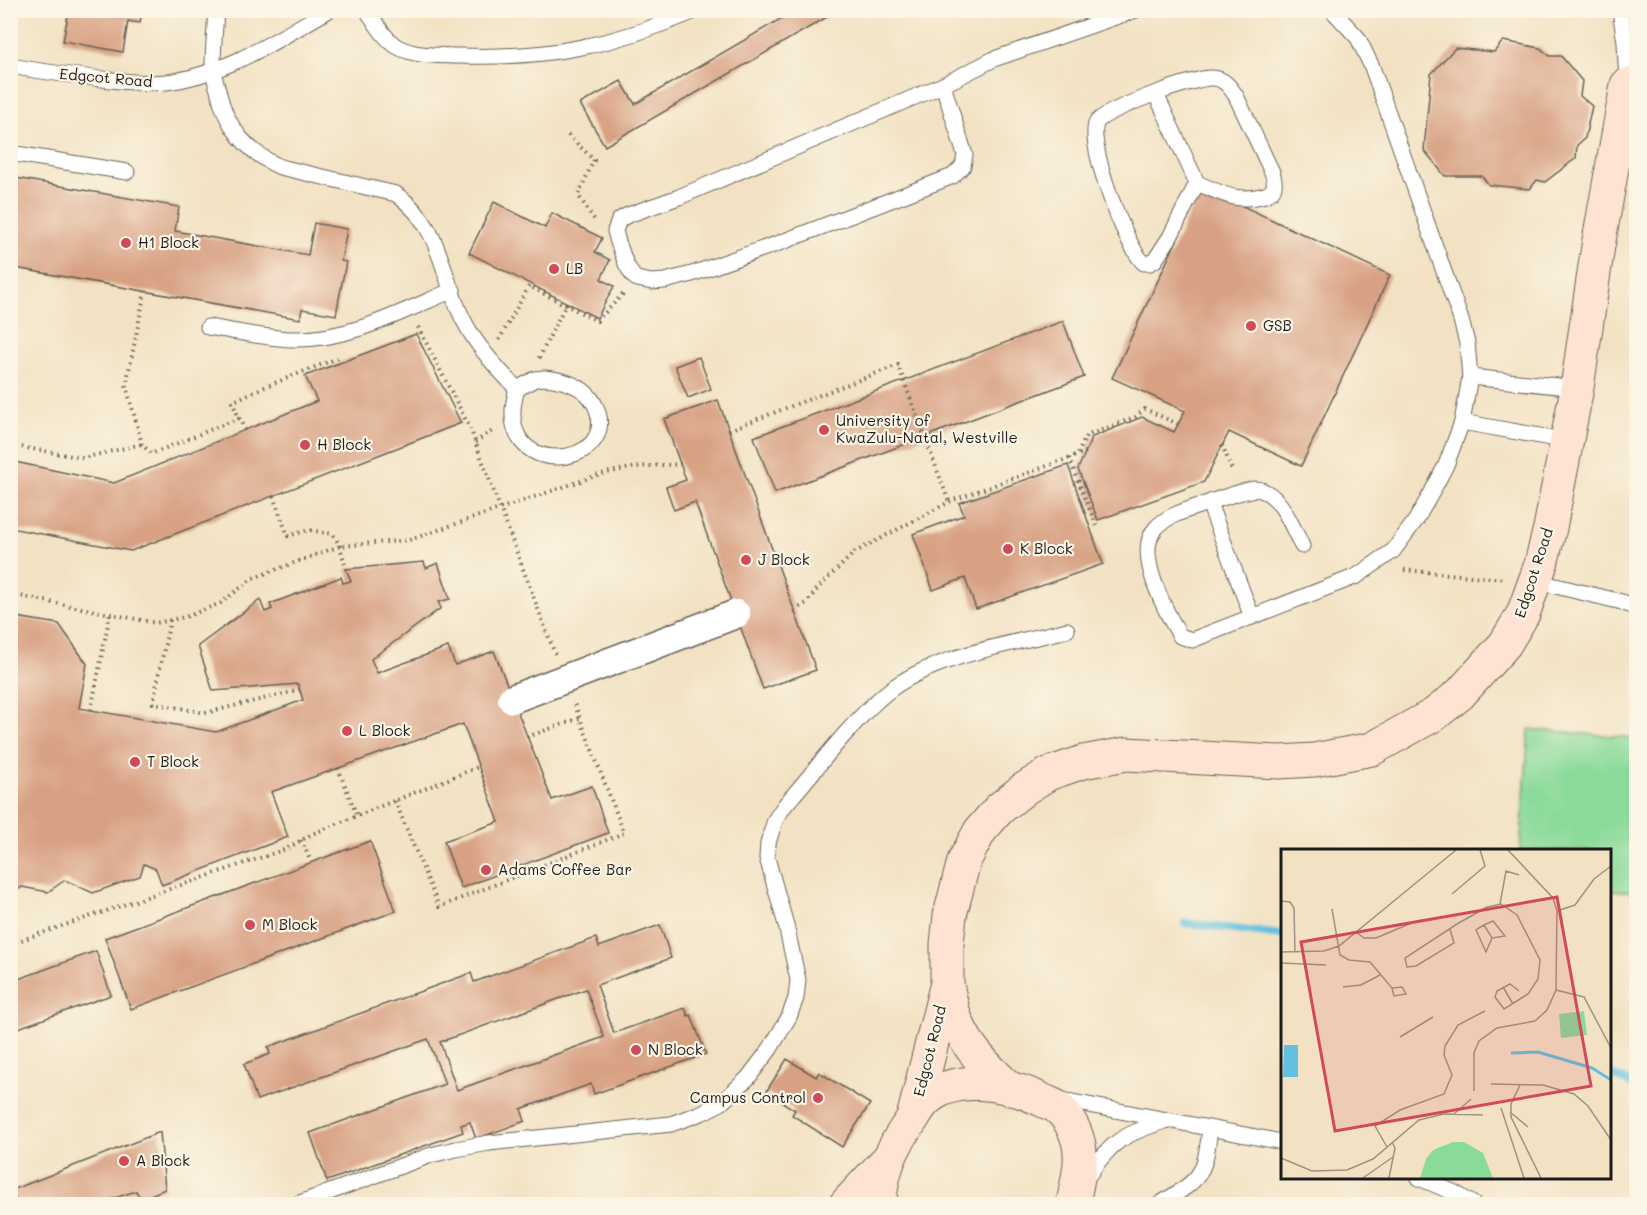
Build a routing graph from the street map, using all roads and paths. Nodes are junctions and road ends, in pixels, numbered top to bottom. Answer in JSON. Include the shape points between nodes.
{"nodes":[{"id":1,"x":216,"y":10,"type":"edge"},
{"id":2,"x":329,"y":10,"type":"edge"},
{"id":3,"x":367,"y":10,"type":"edge"},
{"id":4,"x":697,"y":10,"type":"edge"},
{"id":5,"x":1136,"y":10,"type":"edge"},
{"id":6,"x":1332,"y":10,"type":"edge"},
{"id":7,"x":1620,"y":10,"type":"edge"},
{"id":8,"x":10,"y":66,"type":"edge"},
{"id":9,"x":213,"y":69,"type":"junction"},
{"id":10,"x":1632,"y":84,"type":"edge"},
{"id":11,"x":942,"y":85,"type":"junction"},
{"id":12,"x":1156,"y":94,"type":"junction"},
{"id":13,"x":568,"y":135,"type":"dead end"},
{"id":14,"x":10,"y":153,"type":"edge"},
{"id":15,"x":127,"y":172,"type":"dead end"},
{"id":16,"x":1197,"y":183,"type":"junction"},
{"id":17,"x":597,"y":225,"type":"dead end"},
{"id":18,"x":453,"y":290,"type":"junction"},
{"id":19,"x":145,"y":291,"type":"dead end"},
{"id":20,"x":625,"y":292,"type":"dead end"},
{"id":21,"x":567,"y":302,"type":"dead end"},
{"id":22,"x":208,"y":327,"type":"dead end"},
{"id":23,"x":407,"y":331,"type":"dead end"},
{"id":24,"x":343,"y":356,"type":"dead end"},
{"id":25,"x":489,"y":358,"type":"junction"},
{"id":26,"x":1470,"y":376,"type":"junction"},
{"id":27,"x":522,"y":386,"type":"junction"},
{"id":28,"x":1577,"y":388,"type":"junction"},
{"id":29,"x":239,"y":418,"type":"junction"},
{"id":30,"x":1462,"y":422,"type":"junction"},
{"id":31,"x":1178,"y":424,"type":"dead end"},
{"id":32,"x":245,"y":430,"type":"dead end"},
{"id":33,"x":729,"y":430,"type":"dead end"},
{"id":34,"x":1567,"y":441,"type":"junction"},
{"id":35,"x":142,"y":444,"type":"junction"},
{"id":36,"x":10,"y":445,"type":"edge"},
{"id":37,"x":1222,"y":445,"type":"dead end"},
{"id":38,"x":1086,"y":452,"type":"dead end"},
{"id":39,"x":1078,"y":454,"type":"junction"},
{"id":40,"x":1069,"y":458,"type":"junction"},
{"id":41,"x":681,"y":464,"type":"dead end"},
{"id":42,"x":1235,"y":476,"type":"dead end"},
{"id":43,"x":273,"y":496,"type":"dead end"},
{"id":44,"x":949,"y":502,"type":"junction"},
{"id":45,"x":1209,"y":503,"type":"junction"},
{"id":46,"x":500,"y":510,"type":"junction"},
{"id":47,"x":1097,"y":527,"type":"dead end"},
{"id":48,"x":340,"y":546,"type":"junction"},
{"id":49,"x":1302,"y":546,"type":"dead end"},
{"id":50,"x":1370,"y":567,"type":"junction"},
{"id":51,"x":346,"y":569,"type":"dead end"},
{"id":52,"x":1535,"y":581,"type":"junction"},
{"id":53,"x":10,"y":594,"type":"edge"},
{"id":54,"x":1636,"y":608,"type":"edge"},
{"id":55,"x":794,"y":610,"type":"dead end"},
{"id":56,"x":110,"y":614,"type":"junction"},
{"id":57,"x":736,"y":614,"type":"dead end"},
{"id":58,"x":1252,"y":617,"type":"junction"},
{"id":59,"x":170,"y":620,"type":"junction"},
{"id":60,"x":1067,"y":630,"type":"dead end"},
{"id":61,"x":558,"y":662,"type":"dead end"},
{"id":62,"x":300,"y":690,"type":"dead end"},
{"id":63,"x":512,"y":699,"type":"dead end"},
{"id":64,"x":573,"y":701,"type":"dead end"},
{"id":65,"x":91,"y":710,"type":"dead end"},
{"id":66,"x":580,"y":718,"type":"junction"},
{"id":67,"x":527,"y":737,"type":"dead end"},
{"id":68,"x":478,"y":767,"type":"dead end"},
{"id":69,"x":338,"y":768,"type":"dead end"},
{"id":70,"x":395,"y":801,"type":"junction"},
{"id":71,"x":357,"y":816,"type":"junction"},
{"id":72,"x":301,"y":840,"type":"junction"},
{"id":73,"x":311,"y":862,"type":"dead end"},
{"id":74,"x":10,"y":944,"type":"edge"},
{"id":75,"x":947,"y":983,"type":"junction"},
{"id":76,"x":1019,"y":1091,"type":"junction"},
{"id":77,"x":913,"y":1118,"type":"junction"},
{"id":78,"x":1165,"y":1121,"type":"junction"},
{"id":79,"x":1210,"y":1129,"type":"junction"},
{"id":80,"x":1281,"y":1142,"type":"edge"},
{"id":81,"x":887,"y":1160,"type":"junction"},
{"id":82,"x":1421,"y":1179,"type":"edge"},
{"id":83,"x":1073,"y":1201,"type":"edge"},
{"id":84,"x":297,"y":1204,"type":"edge"},
{"id":85,"x":846,"y":1204,"type":"edge"},
{"id":86,"x":879,"y":1204,"type":"edge"},
{"id":87,"x":1160,"y":1204,"type":"edge"},
{"id":88,"x":1473,"y":1204,"type":"edge"}],
"edges":[{"from":1,"to":9,"type":"lane"},
{"from":2,"to":9,"type":"lane","name":"Edgcot Road","via":[[262,48]]},
{"from":3,"to":4,"type":"lane","via":[[396,46],[428,55],[470,56],[559,53],[618,40]]},
{"from":5,"to":11,"type":"lane","via":[[994,59]]},
{"from":6,"to":26,"type":"lane","via":[[1358,38],[1372,67],[1461,320]]},
{"from":7,"to":10,"type":"lane","name":"Edgcot Road"},
{"from":8,"to":9,"type":"lane","name":"Edgcot Road","via":[[132,82],[164,82]]},
{"from":9,"to":18,"type":"lane","via":[[228,123],[262,159],[280,167],[396,194],[408,203],[424,221]]},
{"from":10,"to":28,"type":"street","name":"Edgcot Road","via":[[1598,246]]},
{"from":11,"to":11,"type":"lane","via":[[619,220],[615,231],[629,271],[637,279],[652,282],[692,274],[953,176],[963,166],[965,155]]},
{"from":12,"to":16,"type":"lane"},
{"from":12,"to":16,"type":"lane","via":[[1204,78],[1230,86],[1274,179],[1273,191],[1244,202]]},
{"from":12,"to":16,"type":"lane","via":[[1101,116],[1093,132],[1102,171],[1138,259],[1144,263],[1155,260],[1179,227]]},
{"from":13,"to":17,"type":"path","via":[[594,160],[578,195]]},
{"from":14,"to":15,"type":"lane"},
{"from":18,"to":22,"type":"lane","via":[[360,328],[326,337],[295,339]]},
{"from":18,"to":25,"type":"lane","via":[[465,323]]},
{"from":19,"to":35,"type":"path","via":[[126,385]]},
{"from":20,"to":25,"type":"path","via":[[597,321],[529,286]]},
{"from":21,"to":27,"type":"path"},
{"from":23,"to":46,"type":"path","via":[[418,327],[470,428]]},
{"from":24,"to":29,"type":"path","via":[[232,402]]},
{"from":25,"to":27,"type":"lane"},
{"from":26,"to":28,"type":"lane"},
{"from":26,"to":30,"type":"lane"},
{"from":27,"to":27,"type":"lane","via":[[545,378],[570,383],[588,394],[599,422],[599,431],[589,448],[567,457],[541,455],[527,449],[519,440],[512,406]]},
{"from":28,"to":34,"type":"street","name":"Edgcot Road"},
{"from":29,"to":32,"type":"path"},
{"from":29,"to":35,"type":"path","via":[[151,454]]},
{"from":30,"to":34,"type":"lane"},
{"from":30,"to":50,"type":"lane","via":[[1446,465],[1416,520],[1393,551]]},
{"from":31,"to":39,"type":"path","via":[[1145,409],[1135,417],[1086,436]]},
{"from":33,"to":44,"type":"path","via":[[898,365]]},
{"from":34,"to":52,"type":"street","name":"Edgcot Road"},
{"from":35,"to":36,"type":"path","via":[[83,458]]},
{"from":37,"to":42,"type":"path"},
{"from":38,"to":39,"type":"path"},
{"from":39,"to":40,"type":"path"},
{"from":40,"to":44,"type":"path"},
{"from":40,"to":47,"type":"path"},
{"from":41,"to":46,"type":"path","via":[[601,474]]},
{"from":43,"to":48,"type":"path","via":[[288,536],[309,530],[333,534]]},
{"from":44,"to":55,"type":"path","via":[[855,552],[807,603]]},
{"from":45,"to":49,"type":"lane","via":[[1262,489],[1278,502]]},
{"from":45,"to":58,"type":"lane"},
{"from":45,"to":58,"type":"lane","via":[[1155,528],[1147,550],[1152,573],[1180,636],[1192,640]]},
{"from":46,"to":48,"type":"path","via":[[409,540]]},
{"from":46,"to":61,"type":"path"},
{"from":48,"to":51,"type":"path"},
{"from":48,"to":59,"type":"path","via":[[253,579],[221,603]]},
{"from":50,"to":52,"type":"path"},
{"from":50,"to":58,"type":"lane","via":[[1341,583]]},
{"from":52,"to":54,"type":"lane"},
{"from":52,"to":75,"type":"street","name":"Edgcot Road","via":[[1523,614],[1505,644],[1460,694],[1435,714],[1372,749],[1279,762],[1126,754],[1074,765],[1048,774],[1024,789],[980,831],[964,861],[950,915]]},
{"from":53,"to":56,"type":"path"},
{"from":56,"to":59,"type":"path","via":[[156,623]]},
{"from":56,"to":65,"type":"path"},
{"from":57,"to":63,"type":"street","bridge":true},
{"from":59,"to":62,"type":"path","via":[[153,703],[205,713]]},
{"from":60,"to":84,"type":"lane","via":[[955,658],[888,692],[785,805],[775,820],[767,858],[798,980],[796,998],[770,1049],[748,1078],[721,1102],[671,1124],[489,1143],[431,1155]]},
{"from":64,"to":66,"type":"path"},
{"from":66,"to":67,"type":"path"},
{"from":66,"to":70,"type":"path","via":[[624,833],[439,907]]},
{"from":68,"to":70,"type":"path"},
{"from":69,"to":71,"type":"path"},
{"from":70,"to":71,"type":"path"},
{"from":71,"to":72,"type":"path"},
{"from":72,"to":73,"type":"path"},
{"from":72,"to":74,"type":"path","via":[[286,849]]},
{"from":75,"to":76,"type":"street","name":"Edgcot Road","via":[[964,1037],[980,1060]]},
{"from":75,"to":77,"type":"street","name":"Edgcot Road"},
{"from":76,"to":77,"type":"street","via":[[969,1083],[944,1089],[925,1101]]},
{"from":76,"to":78,"type":"lane"},
{"from":76,"to":83,"type":"street","via":[[1057,1107],[1072,1124],[1079,1144],[1080,1168]]},
{"from":77,"to":81,"type":"street"},
{"from":78,"to":79,"type":"lane"},
{"from":78,"to":83,"type":"lane","via":[[1114,1144],[1099,1159]]},
{"from":79,"to":80,"type":"lane"},
{"from":79,"to":87,"type":"lane","via":[[1202,1171],[1195,1181]]},
{"from":81,"to":85,"type":"street"},
{"from":81,"to":86,"type":"street"},
{"from":82,"to":88,"type":"lane"}]}
